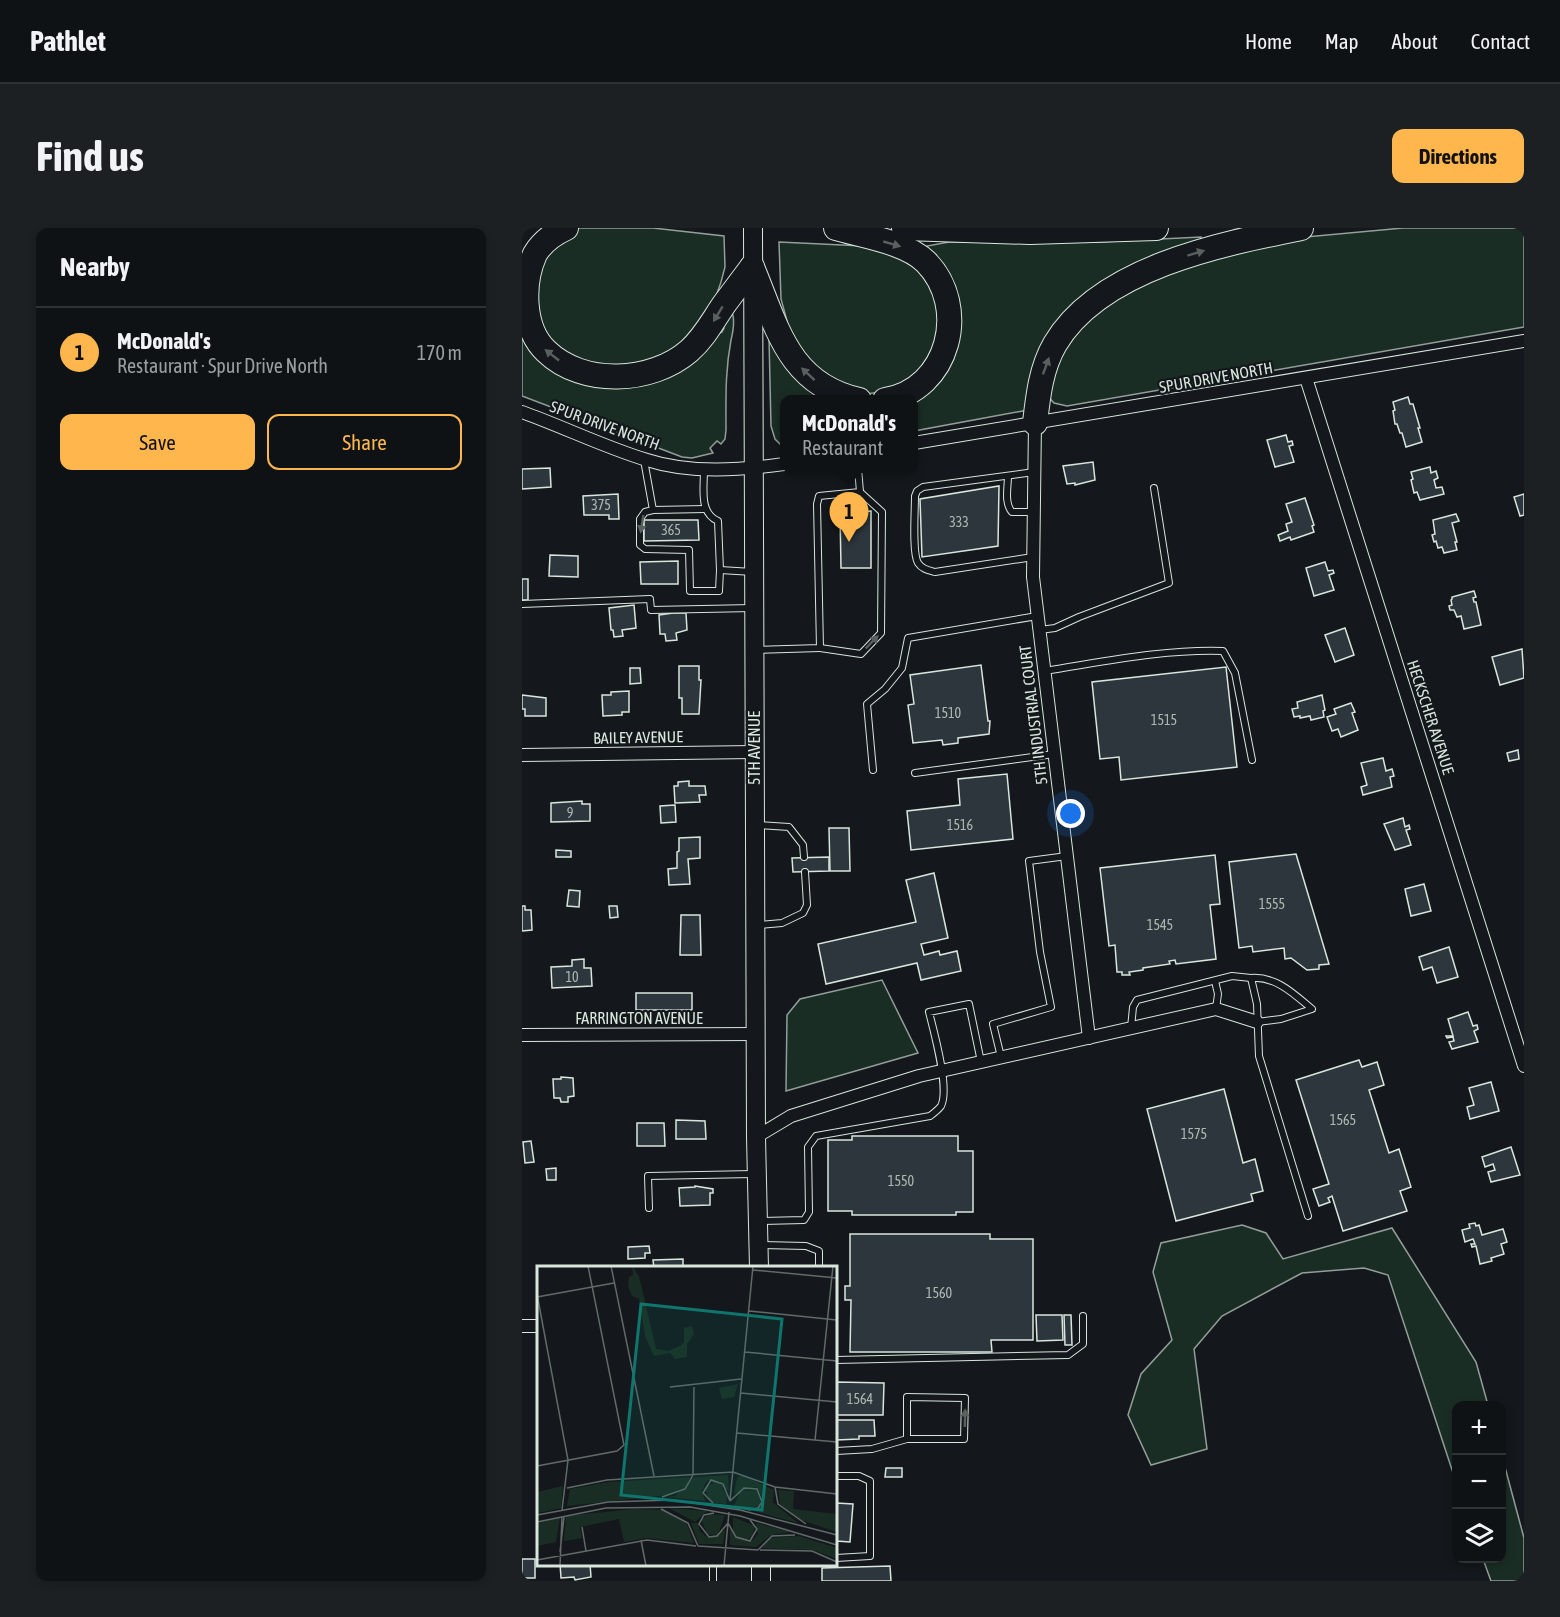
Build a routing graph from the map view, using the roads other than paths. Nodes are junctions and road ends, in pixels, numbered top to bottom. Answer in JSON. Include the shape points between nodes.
{"nodes":[{"id":1,"x":566,"y":228,"type":"edge"},
{"id":2,"x":753,"y":228,"type":"edge"},
{"id":3,"x":836,"y":228,"type":"edge"},
{"id":4,"x":904,"y":228,"type":"edge"},
{"id":5,"x":1156,"y":228,"type":"edge"},
{"id":6,"x":1301,"y":228,"type":"edge"},
{"id":7,"x":752,"y":267,"type":"junction"},
{"id":8,"x":523,"y":282,"type":"edge"},
{"id":9,"x":1524,"y":341,"type":"edge"},
{"id":10,"x":1306,"y":378,"type":"junction"},
{"id":11,"x":840,"y":395,"type":"edge"},
{"id":12,"x":902,"y":395,"type":"edge"},
{"id":13,"x":522,"y":412,"type":"edge"},
{"id":14,"x":1035,"y":423,"type":"junction"},
{"id":15,"x":918,"y":442,"type":"edge"},
{"id":16,"x":644,"y":459,"type":"junction"},
{"id":17,"x":780,"y":465,"type":"edge"},
{"id":18,"x":704,"y":468,"type":"junction"},
{"id":19,"x":753,"y":468,"type":"junction"},
{"id":20,"x":1034,"y":472,"type":"junction"},
{"id":21,"x":858,"y":473,"type":"edge"},
{"id":22,"x":1008,"y":476,"type":"junction"},
{"id":23,"x":1154,"y":488,"type":"dead end"},
{"id":24,"x":860,"y":492,"type":"junction"},
{"id":25,"x":705,"y":509,"type":"junction"},
{"id":26,"x":653,"y":510,"type":"junction"},
{"id":27,"x":1034,"y":512,"type":"junction"},
{"id":28,"x":1033,"y":556,"type":"junction"},
{"id":29,"x":720,"y":570,"type":"junction"},
{"id":30,"x":753,"y":572,"type":"junction"},
{"id":31,"x":522,"y":604,"type":"edge"},
{"id":32,"x":754,"y":608,"type":"junction"},
{"id":33,"x":1038,"y":616,"type":"junction"},
{"id":34,"x":1040,"y":630,"type":"junction"},
{"id":35,"x":820,"y":648,"type":"junction"},
{"id":36,"x":754,"y":651,"type":"junction"},
{"id":37,"x":1044,"y":671,"type":"junction"},
{"id":38,"x":754,"y":752,"type":"junction"},
{"id":39,"x":1054,"y":754,"type":"junction"},
{"id":40,"x":522,"y":755,"type":"edge"},
{"id":41,"x":1252,"y":760,"type":"dead end"},
{"id":42,"x":873,"y":770,"type":"dead end"},
{"id":43,"x":915,"y":773,"type":"dead end"},
{"id":44,"x":754,"y":825,"type":"junction"},
{"id":45,"x":1067,"y":856,"type":"junction"},
{"id":46,"x":804,"y":857,"type":"dead end"},
{"id":47,"x":805,"y":872,"type":"dead end"},
{"id":48,"x":755,"y":925,"type":"junction"},
{"id":49,"x":1251,"y":978,"type":"junction"},
{"id":50,"x":1215,"y":981,"type":"junction"},
{"id":51,"x":1216,"y":1009,"type":"junction"},
{"id":52,"x":1257,"y":1022,"type":"junction"},
{"id":53,"x":1131,"y":1028,"type":"junction"},
{"id":54,"x":756,"y":1034,"type":"junction"},
{"id":55,"x":522,"y":1035,"type":"edge"},
{"id":56,"x":1089,"y":1038,"type":"junction"},
{"id":57,"x":1001,"y":1058,"type":"junction"},
{"id":58,"x":981,"y":1062,"type":"junction"},
{"id":59,"x":1524,"y":1066,"type":"edge"},
{"id":60,"x":942,"y":1071,"type":"junction"},
{"id":61,"x":756,"y":1137,"type":"junction"},
{"id":62,"x":757,"y":1174,"type":"junction"},
{"id":63,"x":649,"y":1208,"type":"dead end"},
{"id":64,"x":1308,"y":1216,"type":"dead end"},
{"id":65,"x":758,"y":1221,"type":"junction"},
{"id":66,"x":759,"y":1245,"type":"junction"},
{"id":67,"x":759,"y":1266,"type":"edge"},
{"id":68,"x":819,"y":1266,"type":"edge"},
{"id":69,"x":1083,"y":1316,"type":"dead end"},
{"id":70,"x":837,"y":1360,"type":"edge"},
{"id":71,"x":907,"y":1439,"type":"junction"},
{"id":72,"x":837,"y":1450,"type":"edge"},
{"id":73,"x":837,"y":1476,"type":"edge"},
{"id":74,"x":837,"y":1558,"type":"edge"}],
"edges":[{"from":1,"to":8,"type":"highway","via":[[551,235],[535,254]]},
{"from":2,"to":7,"type":"main road","name":"5TH AVENUE"},
{"from":3,"to":12,"type":"highway","one_way":true,"via":[[905,247],[925,261],[939,278],[950,321],[947,343],[939,364]]},
{"from":4,"to":5,"type":"highway","via":[[1030,232]]},
{"from":14,"to":6,"type":"highway","one_way":true,"via":[[1044,370],[1055,344],[1077,317],[1107,292],[1191,254]]},
{"from":7,"to":8,"type":"highway","one_way":true,"via":[[708,331],[688,352],[662,367],[634,376],[601,376],[570,367],[546,351],[530,330]]},
{"from":11,"to":7,"type":"highway","one_way":true,"via":[[817,383],[796,363]]},
{"from":7,"to":19,"type":"main road","name":"5TH AVENUE"},
{"from":9,"to":10,"type":"street","name":"SPUR DRIVE NORTH"},
{"from":10,"to":14,"type":"street","name":"SPUR DRIVE NORTH"},
{"from":10,"to":59,"type":"street","name":"HECKSCHER AVENUE"},
{"from":13,"to":16,"type":"street","name":"SPUR DRIVE NORTH"},
{"from":14,"to":15,"type":"street","name":"SPUR DRIVE NORTH"},
{"from":14,"to":20,"type":"street","name":"5TH INDUSTRIAL COURT"},
{"from":16,"to":18,"type":"street","name":"SPUR DRIVE NORTH","via":[[688,469]]},
{"from":16,"to":26,"type":"lane"},
{"from":17,"to":19,"type":"street","name":"SPUR DRIVE NORTH"},
{"from":18,"to":19,"type":"street","name":"SPUR DRIVE NORTH"},
{"from":18,"to":25,"type":"lane"},
{"from":19,"to":30,"type":"main road","name":"5TH AVENUE"},
{"from":20,"to":22,"type":"lane"},
{"from":20,"to":27,"type":"street","name":"5TH INDUSTRIAL COURT"},
{"from":21,"to":24,"type":"lane"},
{"from":22,"to":27,"type":"lane","via":[[1010,510]]},
{"from":22,"to":28,"type":"lane","via":[[917,491],[915,554],[924,569],[935,572]]},
{"from":23,"to":34,"type":"lane","via":[[1169,583],[1055,628]]},
{"from":24,"to":35,"type":"lane","via":[[819,496]]},
{"from":35,"to":24,"type":"lane","one_way":true,"via":[[861,654],[881,633],[882,512]]},
{"from":25,"to":26,"type":"lane"},
{"from":25,"to":29,"type":"lane","via":[[718,521]]},
{"from":26,"to":29,"type":"lane","one_way":true,"via":[[640,519],[640,545],[645,549],[689,550],[690,591],[719,591]]},
{"from":27,"to":28,"type":"street","name":"5TH INDUSTRIAL COURT"},
{"from":28,"to":33,"type":"street","name":"5TH INDUSTRIAL COURT"},
{"from":29,"to":30,"type":"lane"},
{"from":30,"to":32,"type":"main road","name":"5TH AVENUE"},
{"from":31,"to":32,"type":"lane","via":[[650,599],[651,610]]},
{"from":32,"to":36,"type":"main road","name":"5TH AVENUE"},
{"from":33,"to":34,"type":"street","name":"5TH INDUSTRIAL COURT"},
{"from":33,"to":42,"type":"lane","via":[[908,638],[902,668],[867,704]]},
{"from":34,"to":37,"type":"street","name":"5TH INDUSTRIAL COURT"},
{"from":35,"to":36,"type":"lane"},
{"from":36,"to":38,"type":"main road","name":"5TH AVENUE"},
{"from":37,"to":39,"type":"street","name":"5TH INDUSTRIAL COURT"},
{"from":37,"to":41,"type":"lane","via":[[1161,654],[1223,651],[1235,673]]},
{"from":38,"to":40,"type":"street","name":"BAILEY AVENUE"},
{"from":38,"to":44,"type":"main road","name":"5TH AVENUE"},
{"from":39,"to":43,"type":"lane"},
{"from":39,"to":45,"type":"street","name":"5TH INDUSTRIAL COURT"},
{"from":44,"to":46,"type":"lane","via":[[789,827],[803,845]]},
{"from":44,"to":48,"type":"main road","name":"5TH AVENUE"},
{"from":45,"to":56,"type":"street","name":"5TH INDUSTRIAL COURT"},
{"from":45,"to":57,"type":"lane","via":[[1029,861],[1051,1007],[993,1024]]},
{"from":47,"to":48,"type":"lane","via":[[807,905],[803,913],[782,923]]},
{"from":48,"to":54,"type":"main road","name":"5TH AVENUE"},
{"from":49,"to":50,"type":"lane","via":[[1232,976]]},
{"from":49,"to":52,"type":"lane"},
{"from":49,"to":52,"type":"lane","via":[[1264,977],[1283,986],[1312,1009]]},
{"from":50,"to":51,"type":"lane"},
{"from":50,"to":53,"type":"lane","via":[[1137,1000]]},
{"from":51,"to":52,"type":"street"},
{"from":51,"to":53,"type":"street"},
{"from":52,"to":64,"type":"lane","via":[[1259,1056]]},
{"from":53,"to":56,"type":"street"},
{"from":54,"to":55,"type":"street","name":"FARRINGTON AVENUE"},
{"from":54,"to":61,"type":"main road","name":"5TH AVENUE"},
{"from":56,"to":57,"type":"street"},
{"from":57,"to":58,"type":"street"},
{"from":58,"to":60,"type":"street"},
{"from":58,"to":60,"type":"lane","via":[[969,1004],[929,1012]]},
{"from":60,"to":61,"type":"street","via":[[791,1116]]},
{"from":60,"to":65,"type":"lane","via":[[944,1098],[930,1116],[816,1136],[808,1147],[810,1212],[804,1220]]},
{"from":61,"to":62,"type":"main road","name":"5TH AVENUE"},
{"from":62,"to":63,"type":"lane","via":[[648,1176]]},
{"from":62,"to":65,"type":"main road","name":"5TH AVENUE"},
{"from":65,"to":66,"type":"main road","name":"5TH AVENUE"},
{"from":66,"to":67,"type":"main road","name":"5TH AVENUE"},
{"from":66,"to":68,"type":"lane","via":[[806,1246],[819,1251]]},
{"from":69,"to":70,"type":"lane","via":[[1083,1344],[1068,1355]]},
{"from":71,"to":71,"type":"lane","one_way":true,"via":[[964,1439],[965,1398],[907,1397]]},
{"from":71,"to":72,"type":"lane","via":[[872,1449]]},
{"from":73,"to":74,"type":"lane","via":[[859,1476],[870,1481],[870,1556]]}]}
